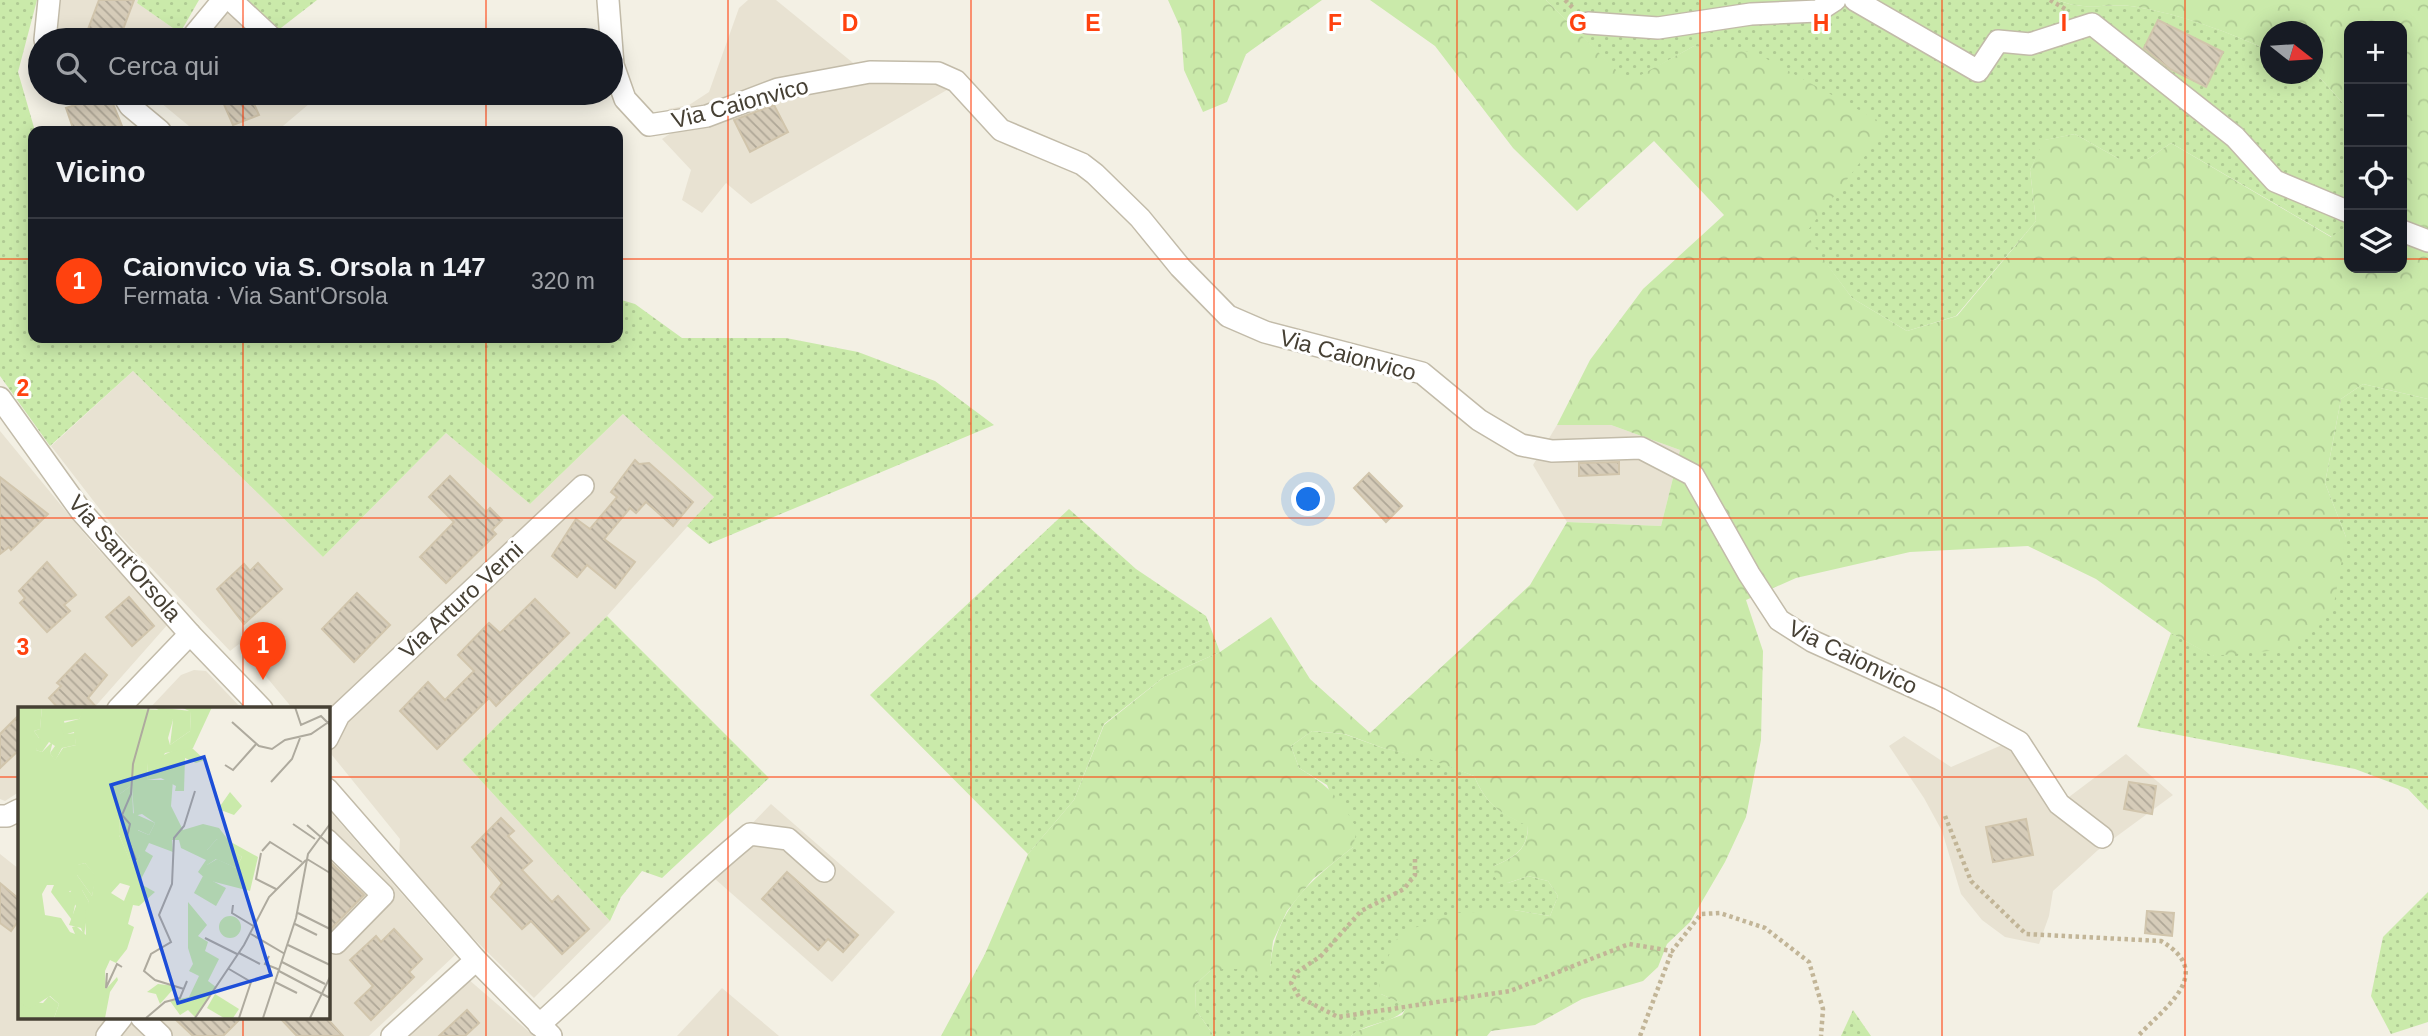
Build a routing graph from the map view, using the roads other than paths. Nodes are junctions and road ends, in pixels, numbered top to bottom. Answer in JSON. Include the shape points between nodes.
{"nodes":[{"id":1,"x":49,"y":0,"type":"edge"},
{"id":2,"x":223,"y":0,"type":"edge"},
{"id":3,"x":231,"y":0,"type":"edge"},
{"id":4,"x":608,"y":0,"type":"edge"},
{"id":5,"x":1835,"y":0,"type":"edge"},
{"id":6,"x":1855,"y":0,"type":"edge"},
{"id":7,"x":1588,"y":23,"type":"dead end"},
{"id":8,"x":46,"y":28,"type":"edge"},
{"id":9,"x":200,"y":28,"type":"edge"},
{"id":10,"x":261,"y":28,"type":"edge"},
{"id":11,"x":610,"y":28,"type":"edge"},
{"id":12,"x":623,"y":93,"type":"edge"},
{"id":13,"x":139,"y":105,"type":"edge"},
{"id":14,"x":156,"y":126,"type":"edge"},
{"id":15,"x":2344,"y":210,"type":"edge"},
{"id":16,"x":2407,"y":233,"type":"edge"},
{"id":17,"x":2428,"y":241,"type":"edge"},
{"id":18,"x":0,"y":398,"type":"edge"},
{"id":19,"x":583,"y":486,"type":"dead end"},
{"id":20,"x":190,"y":634,"type":"junction"},
{"id":21,"x":120,"y":707,"type":"edge"},
{"id":22,"x":260,"y":707,"type":"edge"},
{"id":23,"x":333,"y":716,"type":"edge"},
{"id":24,"x":329,"y":791,"type":"edge"},
{"id":25,"x":18,"y":810,"type":"edge"},
{"id":26,"x":0,"y":816,"type":"edge"},
{"id":27,"x":2102,"y":837,"type":"dead end"},
{"id":28,"x":329,"y":842,"type":"edge"},
{"id":29,"x":824,"y":871,"type":"dead end"},
{"id":30,"x":335,"y":943,"type":"dead end"},
{"id":31,"x":476,"y":960,"type":"junction"},
{"id":32,"x":121,"y":1018,"type":"edge"},
{"id":33,"x":142,"y":1018,"type":"edge"},
{"id":34,"x":545,"y":1030,"type":"edge"},
{"id":35,"x":107,"y":1036,"type":"edge"},
{"id":36,"x":161,"y":1036,"type":"edge"},
{"id":37,"x":392,"y":1036,"type":"edge"}],
"edges":[{"from":1,"to":8,"type":"street"},
{"from":2,"to":9,"type":"street"},
{"from":3,"to":10,"type":"street"},
{"from":4,"to":11,"type":"street","name":"Via Caionvico"},
{"from":5,"to":7,"type":"street","via":[[1818,11],[1751,14],[1658,28]]},
{"from":6,"to":15,"type":"street","via":[[1978,71],[1998,41],[2030,44],[2092,24],[2235,136],[2275,181]]},
{"from":12,"to":27,"type":"street","name":"Via Caionvico","via":[[649,125],[707,116],[778,89],[870,72],[938,73],[956,82],[1001,130],[1082,164],[1095,174],[1227,316],[1265,332],[1422,373],[1479,420],[1521,446],[1552,451],[1642,448],[1693,475],[1779,620],[1812,641],[1940,699],[2019,742],[2059,804]]},
{"from":13,"to":14,"type":"street"},
{"from":16,"to":17,"type":"street"},
{"from":18,"to":20,"type":"street","name":"Via Sant'Orsola","via":[[81,511]]},
{"from":19,"to":23,"type":"street","name":"Via Arturo Verni"},
{"from":20,"to":21,"type":"street"},
{"from":20,"to":22,"type":"street","name":"Via Sant'Orsola"},
{"from":24,"to":31,"type":"street"},
{"from":25,"to":26,"type":"street"},
{"from":28,"to":30,"type":"street","via":[[383,895]]},
{"from":29,"to":34,"type":"street","via":[[788,839],[750,834],[688,886]]},
{"from":31,"to":34,"type":"street"},
{"from":31,"to":37,"type":"street"},
{"from":32,"to":35,"type":"street"},
{"from":33,"to":36,"type":"street"}]}
